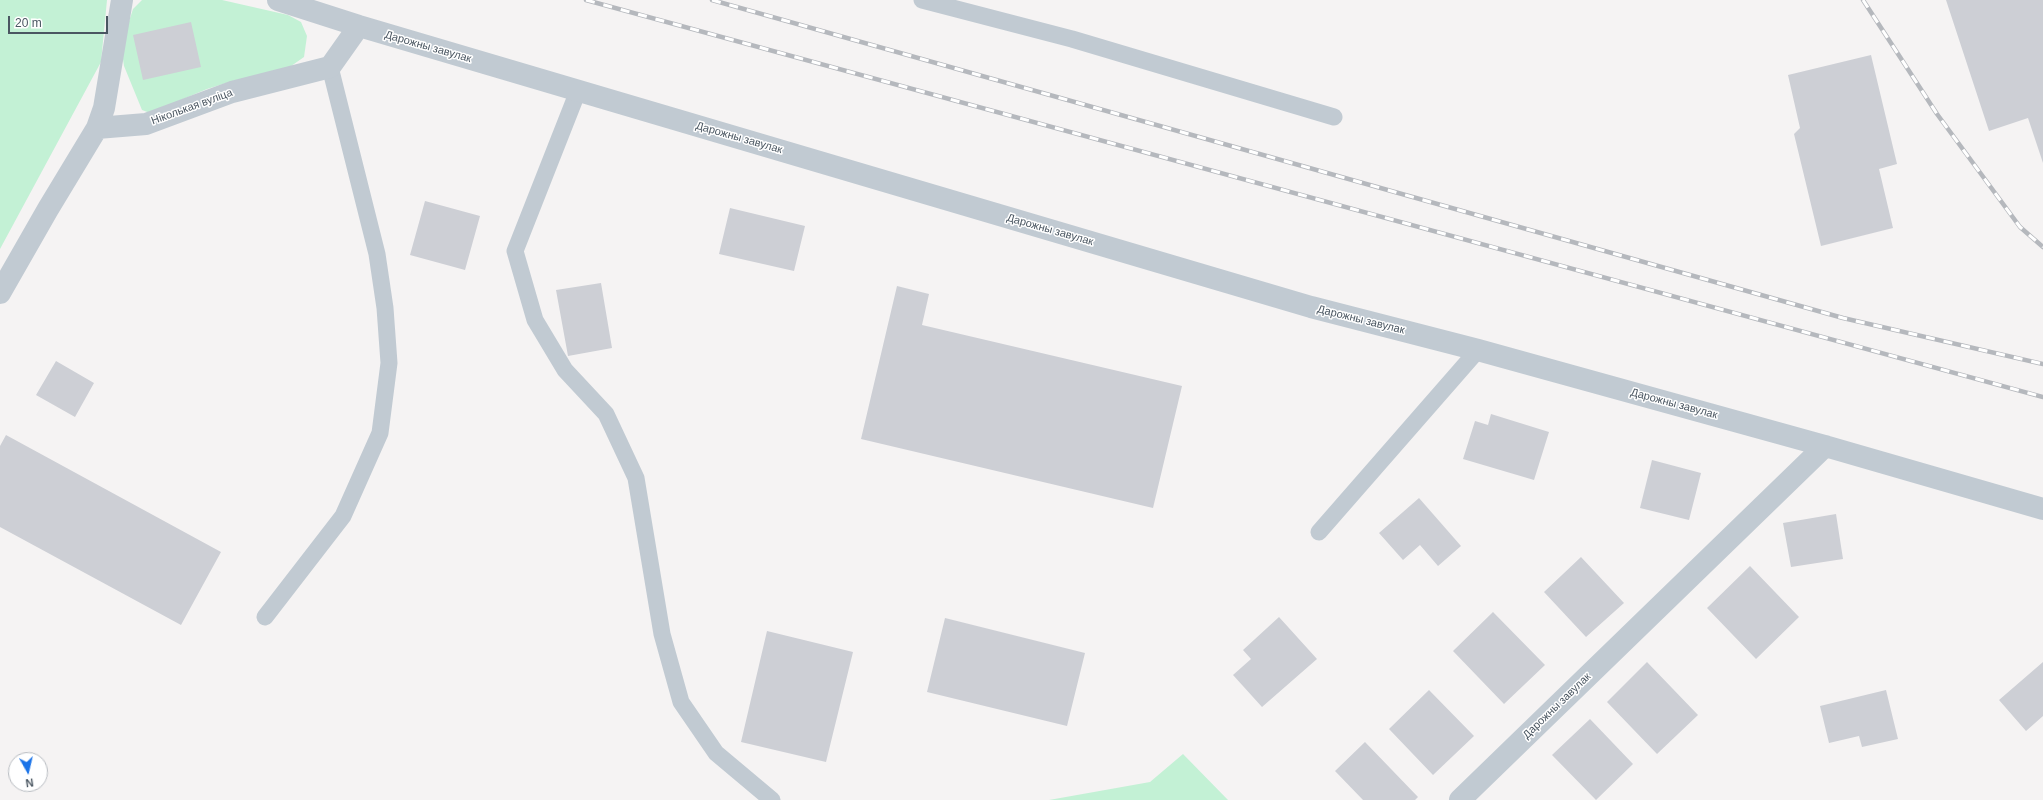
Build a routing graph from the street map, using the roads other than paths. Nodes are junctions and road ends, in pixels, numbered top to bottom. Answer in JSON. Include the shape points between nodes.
{"nodes":[{"id":1,"x":122,"y":0,"type":"edge"},
{"id":2,"x":278,"y":0,"type":"edge"},
{"id":3,"x":922,"y":0,"type":"edge"},
{"id":4,"x":359,"y":26,"type":"junction"},
{"id":5,"x":330,"y":66,"type":"junction"},
{"id":6,"x":578,"y":91,"type":"junction"},
{"id":7,"x":1334,"y":117,"type":"dead end"},
{"id":8,"x":97,"y":128,"type":"junction"},
{"id":9,"x":0,"y":293,"type":"edge"},
{"id":10,"x":1478,"y":350,"type":"junction"},
{"id":11,"x":1825,"y":446,"type":"junction"},
{"id":12,"x":2043,"y":509,"type":"edge"},
{"id":13,"x":1319,"y":532,"type":"dead end"},
{"id":14,"x":265,"y":617,"type":"dead end"},
{"id":15,"x":772,"y":800,"type":"edge"},
{"id":16,"x":1460,"y":800,"type":"edge"}],
"edges":[{"from":1,"to":8,"type":"street","via":[[104,108]]},
{"from":2,"to":4,"type":"street","name":"Дарожны завулак"},
{"from":3,"to":7,"type":"lane","via":[[1072,39]]},
{"from":4,"to":5,"type":"street"},
{"from":4,"to":6,"type":"street","name":"Дарожны завулак"},
{"from":5,"to":8,"type":"street","name":"Ніколькая вуліца","via":[[232,92],[146,124]]},
{"from":5,"to":14,"type":"lane","via":[[377,254],[390,363],[380,432],[343,516]]},
{"from":6,"to":10,"type":"street","name":"Дарожны завулак","via":[[1311,307]]},
{"from":6,"to":15,"type":"lane","via":[[515,251],[535,320],[565,370],[606,414],[636,478],[662,634],[681,702],[716,753]]},
{"from":8,"to":9,"type":"street"},
{"from":10,"to":11,"type":"street","name":"Дарожны завулак"},
{"from":10,"to":13,"type":"lane"},
{"from":11,"to":12,"type":"street","name":"Дарожны завулак"},
{"from":11,"to":16,"type":"street","name":"Дарожны завулак"}]}
